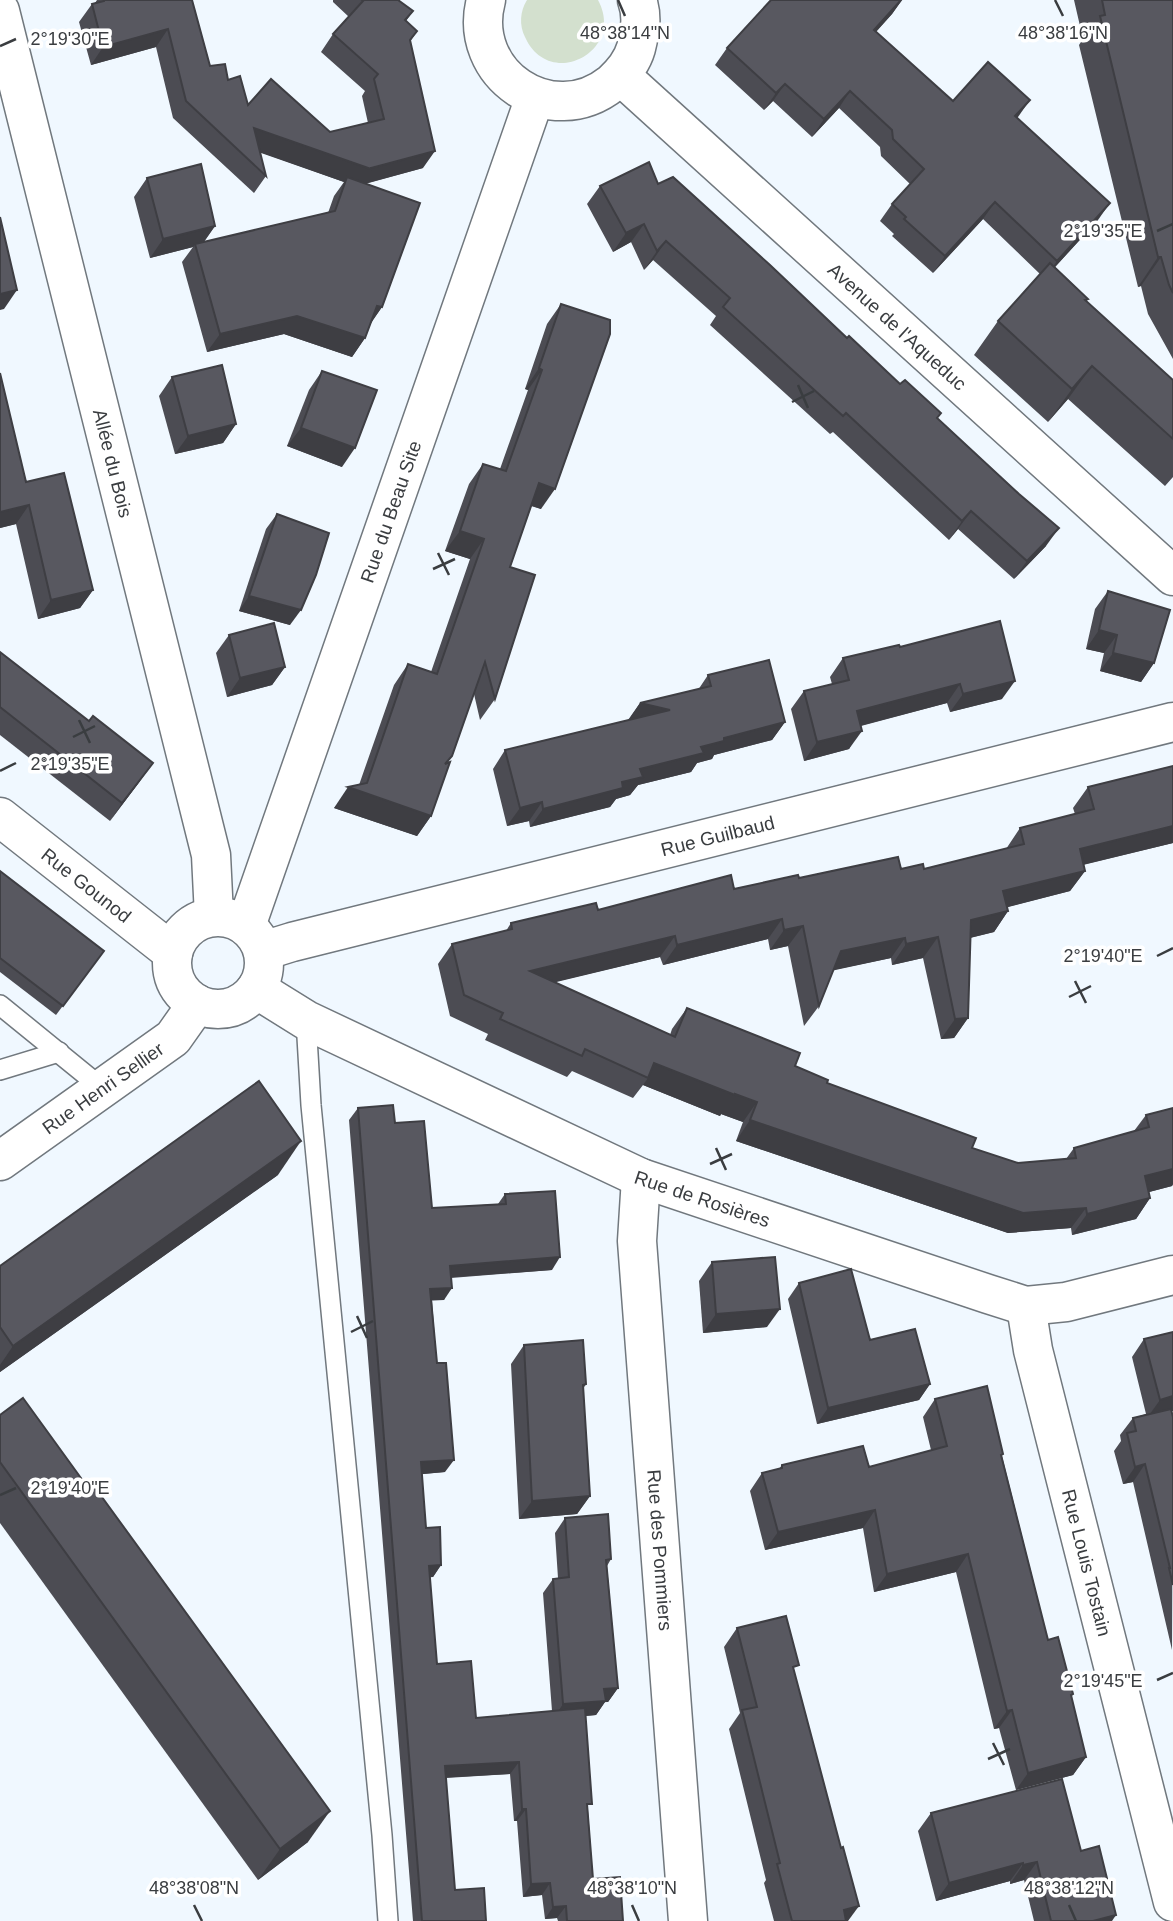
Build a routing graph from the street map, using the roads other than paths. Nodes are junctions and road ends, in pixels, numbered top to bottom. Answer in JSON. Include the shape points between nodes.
{"nodes":[{"id":1,"x":486,"y":0,"type":"edge"},
{"id":2,"x":637,"y":0,"type":"edge"},
{"id":3,"x":0,"y":11,"type":"edge"},
{"id":4,"x":621,"y":76,"type":"junction"},
{"id":5,"x":536,"y":97,"type":"junction"},
{"id":6,"x":1173,"y":576,"type":"edge"},
{"id":7,"x":1173,"y":722,"type":"edge"},
{"id":8,"x":0,"y":817,"type":"edge"},
{"id":9,"x":241,"y":931,"type":"junction"},
{"id":10,"x":173,"y":953,"type":"junction"},
{"id":11,"x":256,"y":989,"type":"junction"},
{"id":12,"x":197,"y":1004,"type":"junction"},
{"id":13,"x":0,"y":1005,"type":"edge"},
{"id":14,"x":306,"y":1020,"type":"junction"},
{"id":15,"x":59,"y":1052,"type":"junction"},
{"id":16,"x":0,"y":1070,"type":"edge"},
{"id":17,"x":103,"y":1088,"type":"junction"},
{"id":18,"x":0,"y":1161,"type":"edge"},
{"id":19,"x":641,"y":1178,"type":"junction"},
{"id":20,"x":1173,"y":1275,"type":"edge"},
{"id":21,"x":1026,"y":1306,"type":"junction"},
{"id":22,"x":1173,"y":1902,"type":"edge"},
{"id":23,"x":388,"y":1921,"type":"edge"},
{"id":24,"x":688,"y":1921,"type":"edge"}],
"edges":[{"from":1,"to":5,"type":"street","via":[[484,40],[494,65],[512,84]]},
{"from":2,"to":4,"type":"street","via":[[641,30]]},
{"from":3,"to":9,"type":"street","name":"Allée du Bois","via":[[211,855]]},
{"from":4,"to":5,"type":"street","via":[[581,99],[558,102]]},
{"from":4,"to":6,"type":"street","name":"Avenue de l'Aqueduc"},
{"from":5,"to":9,"type":"street","name":"Rue du Beau Site"},
{"from":7,"to":9,"type":"street","name":"Rue Guilbaud","via":[[305,938]]},
{"from":8,"to":10,"type":"street","name":"Rue Gounod"},
{"from":9,"to":10,"type":"street","via":[[200,920],[187,928]]},
{"from":9,"to":11,"type":"street","via":[[264,971]]},
{"from":10,"to":12,"type":"street","via":[[172,973],[181,991]]},
{"from":11,"to":12,"type":"street","via":[[229,1008]]},
{"from":11,"to":14,"type":"street","name":"Rue de Rosières"},
{"from":12,"to":17,"type":"street","name":"Rue Henri Sellier","via":[[173,1038]]},
{"from":13,"to":15,"type":"lane"},
{"from":14,"to":19,"type":"street","name":"Rue de Rosières"},
{"from":14,"to":23,"type":"lane"},
{"from":15,"to":16,"type":"lane"},
{"from":15,"to":17,"type":"lane"},
{"from":17,"to":18,"type":"street","name":"Rue Henri Sellier"},
{"from":19,"to":21,"type":"street","name":"Rue de Rosières"},
{"from":19,"to":24,"type":"street","name":"Rue des Pommiers","via":[[637,1241]]},
{"from":20,"to":21,"type":"street","name":"Rue de Rosières","via":[[1066,1302]]},
{"from":21,"to":22,"type":"street","name":"Rue Louis Tostain","via":[[1033,1350]]}]}
